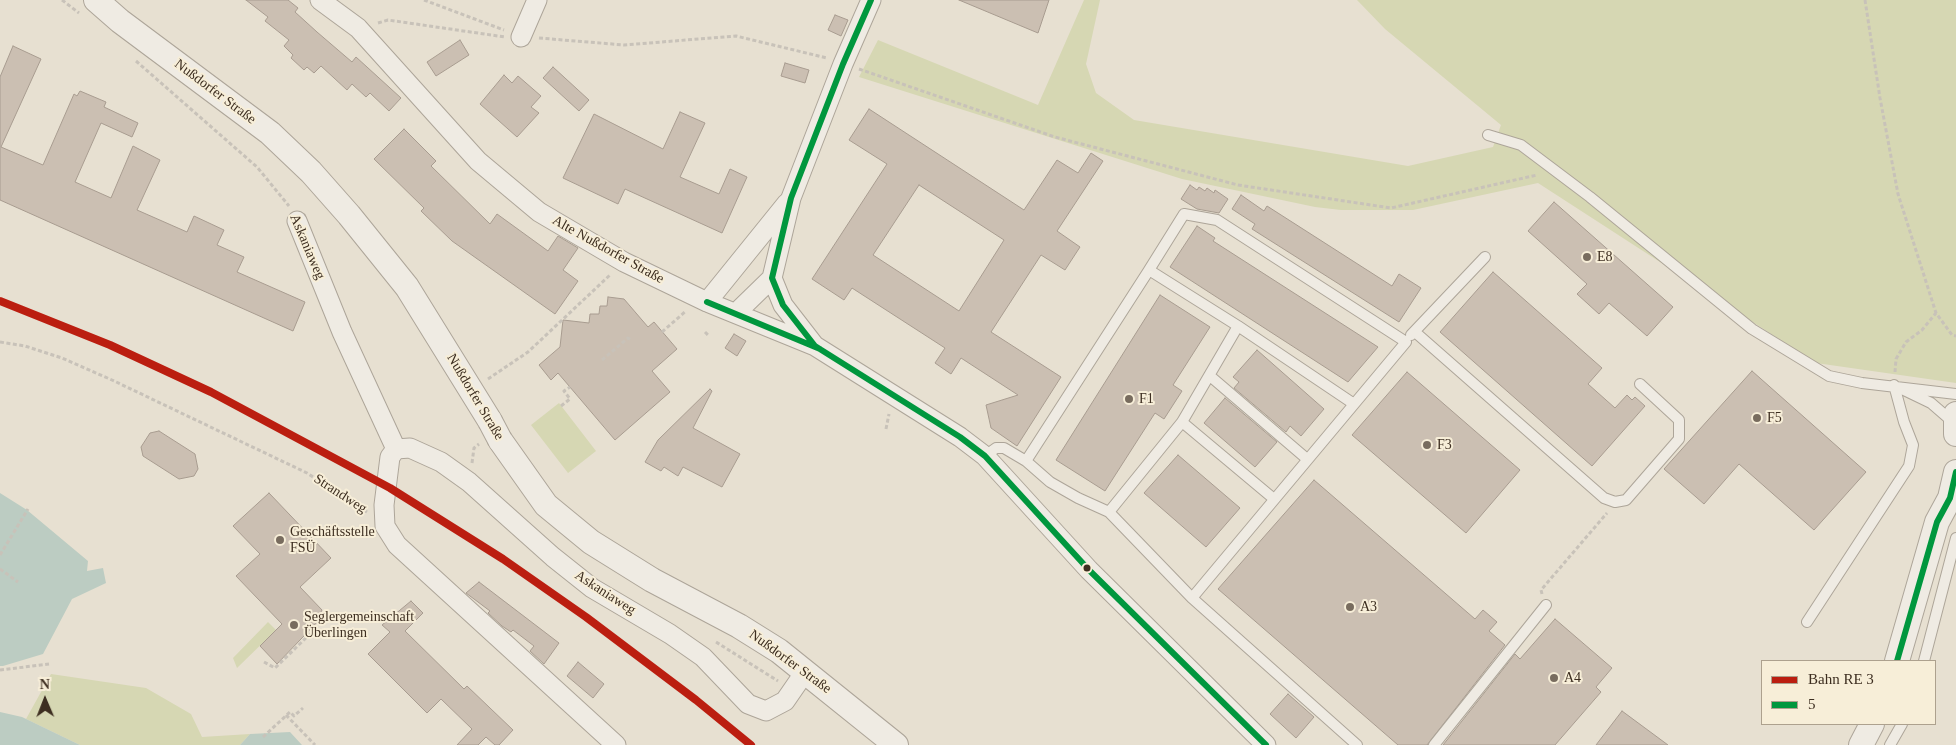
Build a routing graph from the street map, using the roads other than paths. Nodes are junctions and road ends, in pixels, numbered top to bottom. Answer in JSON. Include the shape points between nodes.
{"nodes":[{"id":1,"x":320,"y":0,"type":"edge"},
{"id":2,"x":537,"y":0,"type":"edge"},
{"id":3,"x":871,"y":0,"type":"edge"},
{"id":4,"x":86,"y":5,"type":"edge"},
{"id":5,"x":522,"y":37,"type":"road end"},
{"id":6,"x":1488,"y":135,"type":"dead end"},
{"id":7,"x":791,"y":198,"type":"junction"},
{"id":8,"x":298,"y":221,"type":"road end"},
{"id":9,"x":1485,"y":257,"type":"dead end"},
{"id":10,"x":1149,"y":270,"type":"junction"},
{"id":11,"x":772,"y":278,"type":"junction"},
{"id":12,"x":702,"y":299,"type":"junction"},
{"id":13,"x":736,"y":313,"type":"junction"},
{"id":14,"x":1238,"y":326,"type":"junction"},
{"id":15,"x":1415,"y":332,"type":"junction"},
{"id":16,"x":1406,"y":342,"type":"junction"},
{"id":17,"x":815,"y":346,"type":"junction"},
{"id":18,"x":1210,"y":376,"type":"junction"},
{"id":19,"x":1640,"y":384,"type":"dead end"},
{"id":20,"x":1894,"y":385,"type":"junction"},
{"id":21,"x":1956,"y":394,"type":"edge"},
{"id":22,"x":1354,"y":404,"type":"junction"},
{"id":23,"x":1182,"y":422,"type":"junction"},
{"id":24,"x":1955,"y":424,"type":"edge"},
{"id":25,"x":396,"y":450,"type":"junction"},
{"id":26,"x":985,"y":456,"type":"junction"},
{"id":27,"x":1307,"y":460,"type":"junction"},
{"id":28,"x":1026,"y":461,"type":"junction"},
{"id":29,"x":1956,"y":472,"type":"edge"},
{"id":30,"x":1953,"y":494,"type":"edge"},
{"id":31,"x":1274,"y":499,"type":"junction"},
{"id":32,"x":1109,"y":512,"type":"junction"},
{"id":33,"x":1956,"y":538,"type":"edge"},
{"id":34,"x":1192,"y":598,"type":"junction"},
{"id":35,"x":1546,"y":605,"type":"road end"},
{"id":36,"x":1807,"y":622,"type":"dead end"},
{"id":37,"x":1897,"y":660,"type":"edge"},
{"id":38,"x":1924,"y":660,"type":"edge"},
{"id":39,"x":805,"y":672,"type":"junction"},
{"id":40,"x":1871,"y":725,"type":"edge"},
{"id":41,"x":1901,"y":725,"type":"edge"},
{"id":42,"x":616,"y":745,"type":"edge"},
{"id":43,"x":896,"y":745,"type":"edge"},
{"id":44,"x":1266,"y":745,"type":"edge"},
{"id":45,"x":1357,"y":745,"type":"edge"},
{"id":46,"x":1434,"y":745,"type":"edge"},
{"id":47,"x":1861,"y":745,"type":"edge"},
{"id":48,"x":1890,"y":745,"type":"edge"}],
"edges":[{"from":1,"to":12,"type":"street","name":"Alte Nußdorfer Straße","via":[[358,28],[478,161],[538,212],[624,262]]},
{"from":2,"to":5,"type":"street"},
{"from":3,"to":7,"type":"street"},
{"from":4,"to":39,"type":"street","name":"Nußdorfer Straße","via":[[120,21],[270,133],[311,172],[407,287],[495,430],[546,505],[591,542],[652,580],[739,626]]},
{"from":6,"to":20,"type":"lane","via":[[1521,145],[1752,329],[1829,376]]},
{"from":7,"to":11,"type":"street"},
{"from":7,"to":12,"type":"street"},
{"from":8,"to":25,"type":"street","name":"Askaniaweg","via":[[342,332]]},
{"from":9,"to":15,"type":"lane"},
{"from":10,"to":14,"type":"lane"},
{"from":10,"to":16,"type":"lane","via":[[1184,214],[1217,220]]},
{"from":10,"to":28,"type":"lane"},
{"from":11,"to":13,"type":"street"},
{"from":11,"to":17,"type":"street","via":[[783,306]]},
{"from":12,"to":13,"type":"street","name":"Alte Nußdorfer Straße"},
{"from":13,"to":17,"type":"street","name":"Alte Nußdorfer Straße"},
{"from":14,"to":18,"type":"lane"},
{"from":14,"to":22,"type":"lane"},
{"from":15,"to":16,"type":"lane"},
{"from":15,"to":19,"type":"lane","via":[[1604,498],[1615,502],[1626,500],[1679,439],[1679,420]]},
{"from":16,"to":22,"type":"lane"},
{"from":17,"to":26,"type":"street","name":"Alte Nußdorfer Straße"},
{"from":18,"to":23,"type":"lane"},
{"from":18,"to":27,"type":"lane"},
{"from":20,"to":21,"type":"lane"},
{"from":20,"to":24,"type":"lane","via":[[1931,403]]},
{"from":20,"to":36,"type":"lane","via":[[1913,445],[1909,466]]},
{"from":22,"to":27,"type":"lane"},
{"from":23,"to":31,"type":"lane"},
{"from":23,"to":32,"type":"lane"},
{"from":25,"to":39,"type":"street","name":"Askaniaweg","via":[[410,448],[441,462],[469,482],[592,588],[703,657],[748,704],[766,711],[785,701]]},
{"from":25,"to":42,"type":"street","via":[[390,457],[387,473],[385,526],[396,545]]},
{"from":26,"to":28,"type":"lane","via":[[996,448],[1004,448]]},
{"from":26,"to":44,"type":"street","name":"Alte Nußdorfer Straße","via":[[1076,557]]},
{"from":27,"to":31,"type":"lane"},
{"from":28,"to":32,"type":"lane","via":[[1050,482]]},
{"from":29,"to":30,"type":"street"},
{"from":30,"to":37,"type":"street","via":[[1937,522]]},
{"from":31,"to":34,"type":"lane"},
{"from":32,"to":34,"type":"lane"},
{"from":33,"to":38,"type":"lane"},
{"from":34,"to":45,"type":"lane"},
{"from":35,"to":46,"type":"lane"},
{"from":39,"to":43,"type":"street","name":"Nußdorfer Straße"},
{"from":40,"to":47,"type":"street"},
{"from":41,"to":48,"type":"lane"}]}
